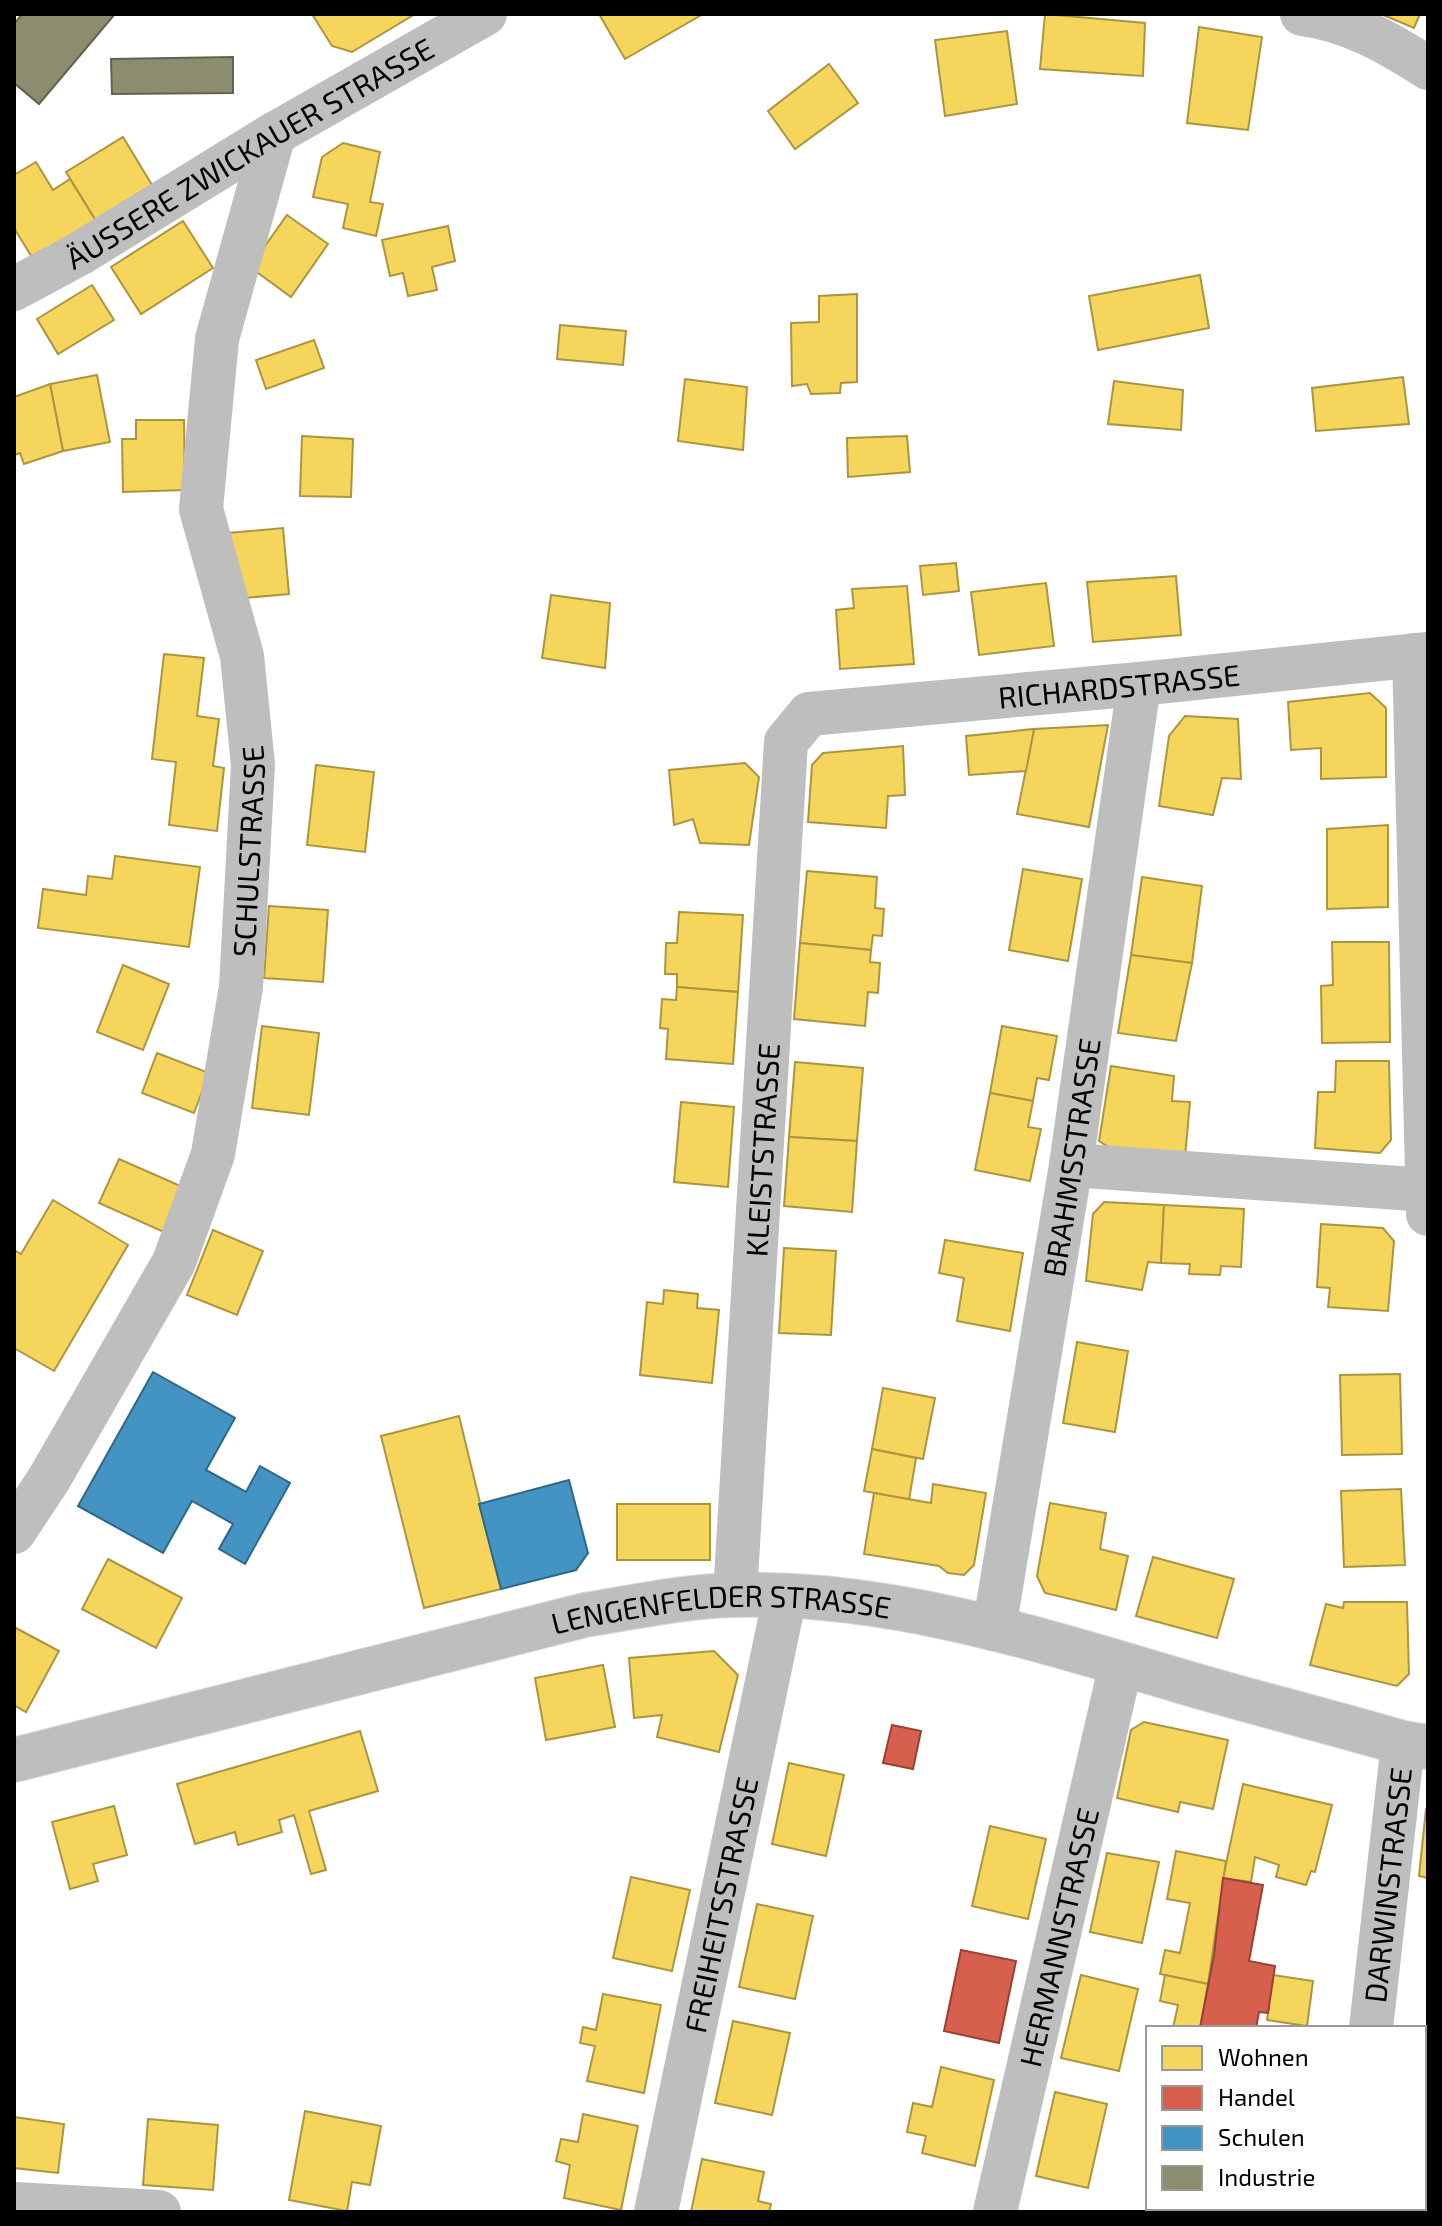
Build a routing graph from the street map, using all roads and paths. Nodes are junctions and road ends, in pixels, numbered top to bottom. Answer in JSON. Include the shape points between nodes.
{"nodes":[{"id":1,"x":485,"y":14,"type":"edge"},
{"id":2,"x":1302,"y":14,"type":"edge"},
{"id":3,"x":1428,"y":68,"type":"edge"},
{"id":4,"x":274,"y":134,"type":"junction"},
{"id":5,"x":14,"y":289,"type":"edge"},
{"id":6,"x":1421,"y":654,"type":"edge"},
{"id":7,"x":1139,"y":684,"type":"junction"},
{"id":8,"x":809,"y":714,"type":"joint"},
{"id":9,"x":1071,"y":1165,"type":"junction"},
{"id":10,"x":1428,"y":1190,"type":"edge"},
{"id":11,"x":1428,"y":1214,"type":"edge"},
{"id":12,"x":14,"y":1532,"type":"edge"},
{"id":13,"x":735,"y":1595,"type":"junction"},
{"id":14,"x":785,"y":1596,"type":"junction"},
{"id":15,"x":994,"y":1629,"type":"junction"},
{"id":16,"x":1121,"y":1664,"type":"junction"},
{"id":17,"x":1416,"y":1745,"type":"edge"},
{"id":18,"x":14,"y":1760,"type":"edge"},
{"id":19,"x":1371,"y":2026,"type":"edge"},
{"id":20,"x":14,"y":2204,"type":"edge"},
{"id":21,"x":159,"y":2212,"type":"edge"},
{"id":22,"x":656,"y":2212,"type":"edge"},
{"id":23,"x":995,"y":2212,"type":"edge"}],
"edges":[{"from":1,"to":4,"type":"street","name":"ÄUSSERE ZWICKAUER STRASSE"},
{"from":2,"to":3,"type":"street","via":[[1332,18]]},
{"from":4,"to":5,"type":"street","name":"ÄUSSERE ZWICKAUER STRASSE"},
{"from":4,"to":12,"type":"street","name":"SCHULSTRASSE","via":[[217,339],[201,509],[242,656],[253,765],[241,987],[213,1154],[174,1262]]},
{"from":6,"to":7,"type":"street","name":"RICHARDSTRASSE"},
{"from":6,"to":10,"type":"street"},
{"from":7,"to":8,"type":"street","name":"RICHARDSTRASSE"},
{"from":7,"to":9,"type":"street","name":"BRAHMSSTRASSE"},
{"from":8,"to":13,"type":"street","name":"KLEISTSTRASSE","via":[[786,742]]},
{"from":9,"to":10,"type":"street"},
{"from":9,"to":15,"type":"street","name":"BRAHMSSTRASSE"},
{"from":10,"to":11,"type":"street"},
{"from":13,"to":14,"type":"street","name":"LENGENFELDER STRASSE"},
{"from":13,"to":18,"type":"street","name":"LENGENFELDER STRASSE","via":[[585,1615]]},
{"from":14,"to":15,"type":"street","name":"LENGENFELDER STRASSE","via":[[870,1604]]},
{"from":14,"to":22,"type":"street","name":"FREIHEITSSTRASSE"},
{"from":15,"to":16,"type":"street","name":"LENGENFELDER STRASSE"},
{"from":16,"to":17,"type":"street","name":"LENGENFELDER STRASSE"},
{"from":16,"to":23,"type":"street","name":"HERMANNSTRASSE"},
{"from":17,"to":19,"type":"street","name":"DARWINSTRASSE"},
{"from":20,"to":21,"type":"street"}]}
